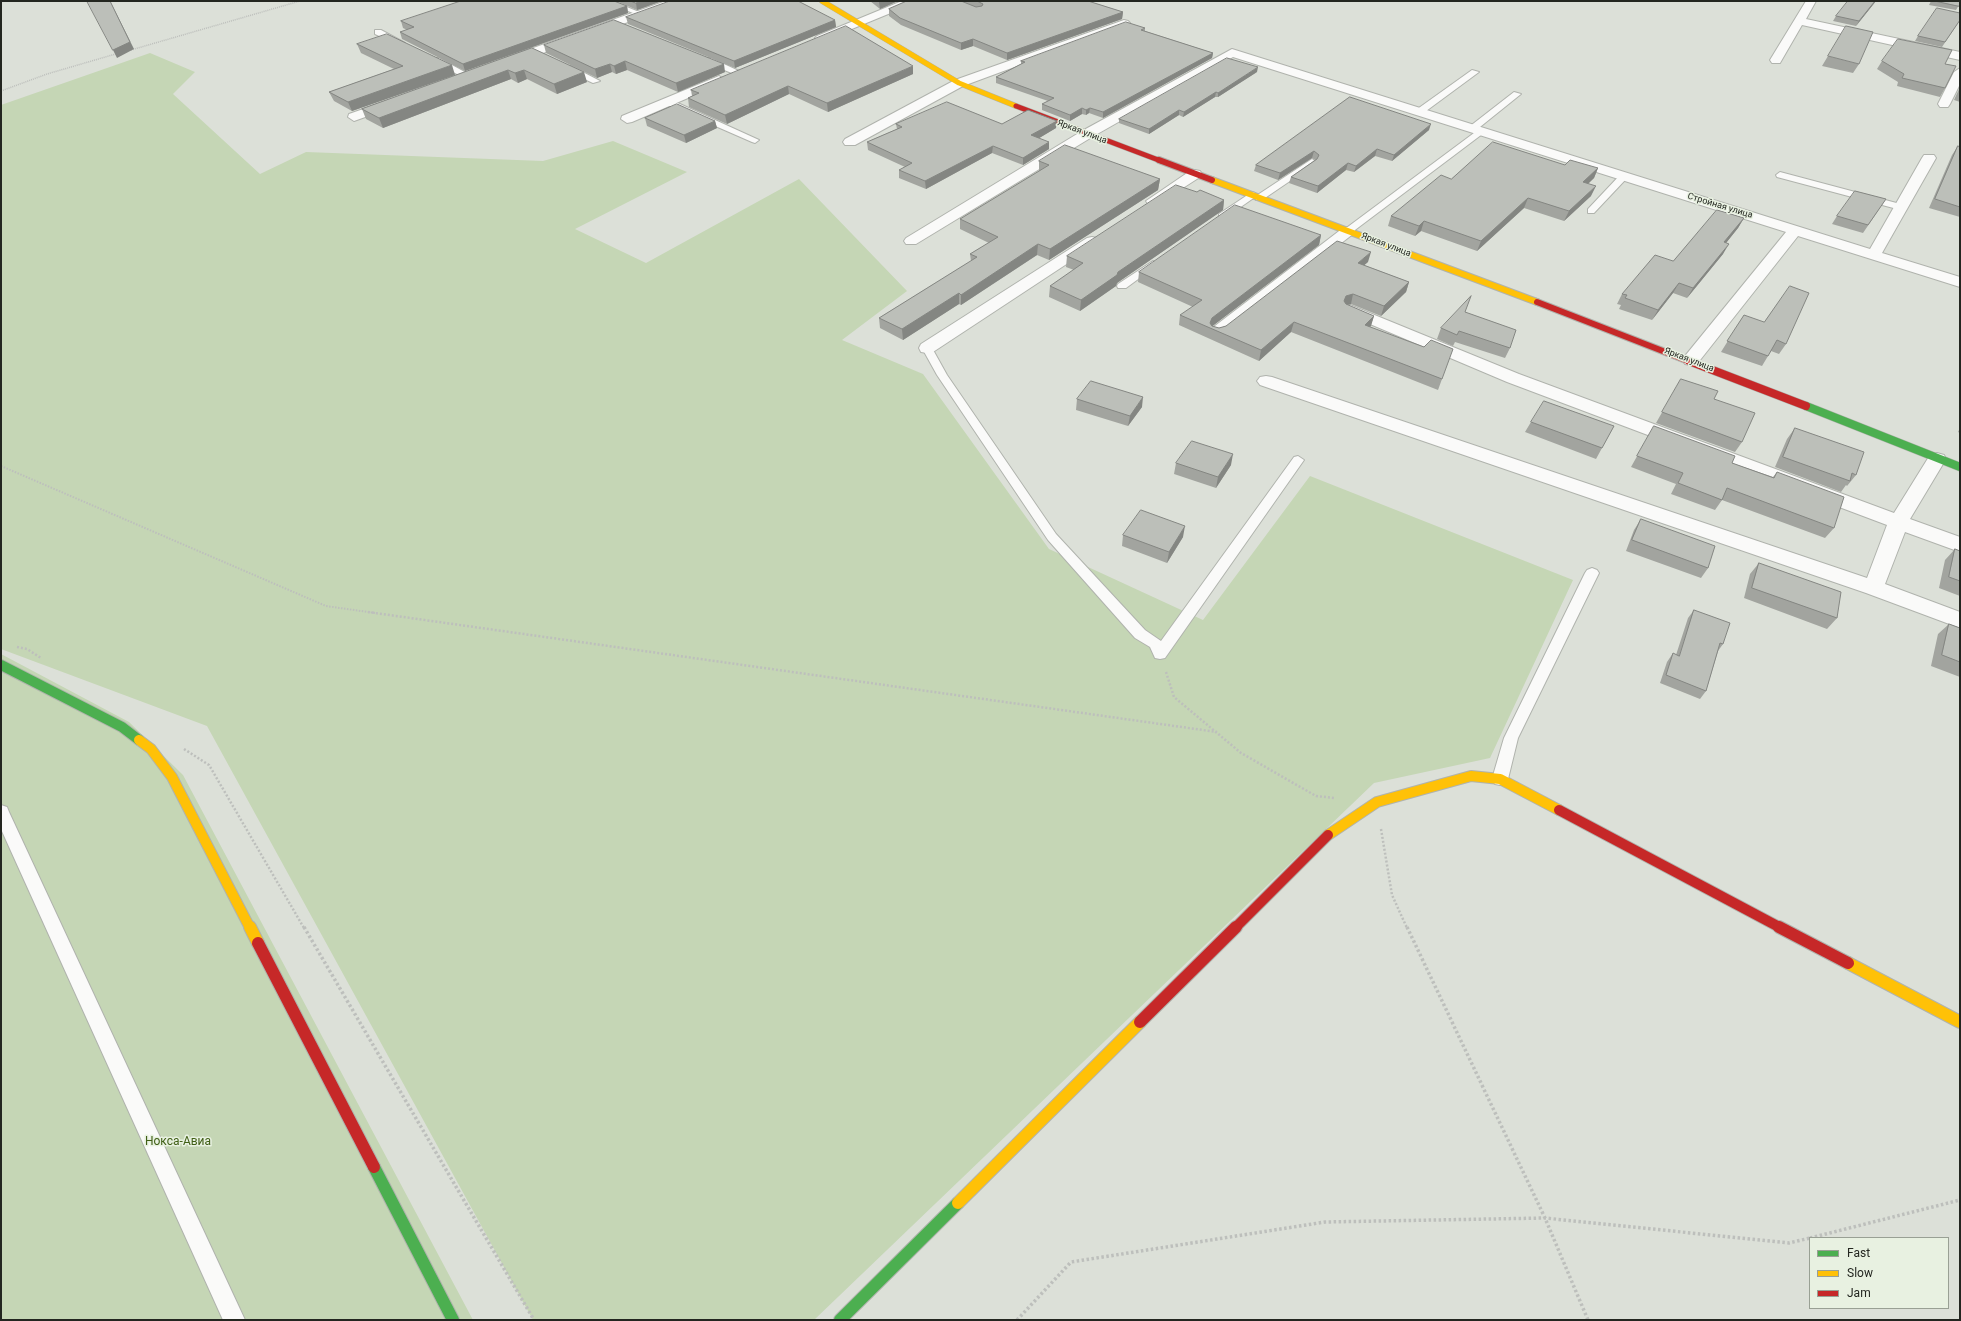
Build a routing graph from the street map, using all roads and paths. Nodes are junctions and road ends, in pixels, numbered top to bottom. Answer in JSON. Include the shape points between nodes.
{"nodes":[{"id":1,"x":300,"y":1,"type":"edge"},
{"id":2,"x":606,"y":1,"type":"edge"},
{"id":3,"x":676,"y":1,"type":"edge"},
{"id":4,"x":822,"y":1,"type":"edge"},
{"id":5,"x":911,"y":1,"type":"edge"},
{"id":6,"x":1811,"y":1,"type":"edge"},
{"id":7,"x":640,"y":14,"type":"junction"},
{"id":8,"x":1799,"y":21,"type":"junction"},
{"id":9,"x":1124,"y":22,"type":"edge"},
{"id":10,"x":615,"y":23,"type":"junction"},
{"id":11,"x":858,"y":23,"type":"junction"},
{"id":12,"x":629,"y":29,"type":"edge"},
{"id":13,"x":378,"y":32,"type":"dead end"},
{"id":14,"x":808,"y":43,"type":"edge"},
{"id":15,"x":405,"y":46,"type":"edge"},
{"id":16,"x":131,"y":50,"type":"edge"},
{"id":17,"x":124,"y":52,"type":"edge"},
{"id":18,"x":533,"y":52,"type":"junction"},
{"id":19,"x":426,"y":56,"type":"edge"},
{"id":20,"x":1960,"y":56,"type":"edge"},
{"id":21,"x":701,"y":58,"type":"edge"},
{"id":22,"x":547,"y":59,"type":"edge"},
{"id":23,"x":1776,"y":60,"type":"dead end"},
{"id":24,"x":497,"y":65,"type":"edge"},
{"id":25,"x":561,"y":65,"type":"edge"},
{"id":26,"x":752,"y":66,"type":"edge"},
{"id":27,"x":482,"y":70,"type":"edge"},
{"id":28,"x":737,"y":72,"type":"junction"},
{"id":29,"x":1475,"y":72,"type":"dead end"},
{"id":30,"x":1960,"y":72,"type":"edge"},
{"id":31,"x":468,"y":76,"type":"junction"},
{"id":32,"x":454,"y":81,"type":"edge"},
{"id":33,"x":596,"y":81,"type":"edge"},
{"id":34,"x":959,"y":83,"type":"junction"},
{"id":35,"x":1,"y":91,"type":"edge"},
{"id":36,"x":1517,"y":94,"type":"dead end"},
{"id":37,"x":404,"y":99,"type":"edge"},
{"id":38,"x":668,"y":102,"type":"junction"},
{"id":39,"x":1944,"y":104,"type":"dead end"},
{"id":40,"x":1419,"y":112,"type":"junction"},
{"id":41,"x":354,"y":117,"type":"dead end"},
{"id":42,"x":628,"y":119,"type":"dead end"},
{"id":43,"x":1476,"y":130,"type":"junction"},
{"id":44,"x":1087,"y":134,"type":"junction"},
{"id":45,"x":755,"y":140,"type":"dead end"},
{"id":46,"x":850,"y":142,"type":"dead end"},
{"id":47,"x":1929,"y":158,"type":"dead end"},
{"id":48,"x":1312,"y":162,"type":"edge"},
{"id":49,"x":1196,"y":174,"type":"junction"},
{"id":50,"x":1780,"y":175,"type":"dead end"},
{"id":51,"x":1624,"y":176,"type":"junction"},
{"id":52,"x":1256,"y":196,"type":"junction"},
{"id":53,"x":1901,"y":207,"type":"junction"},
{"id":54,"x":1143,"y":208,"type":"edge"},
{"id":55,"x":1591,"y":211,"type":"dead end"},
{"id":56,"x":1213,"y":222,"type":"edge"},
{"id":57,"x":1348,"y":230,"type":"junction"},
{"id":58,"x":1796,"y":230,"type":"junction"},
{"id":59,"x":1104,"y":233,"type":"edge"},
{"id":60,"x":911,"y":241,"type":"dead end"},
{"id":61,"x":1874,"y":254,"type":"junction"},
{"id":62,"x":1161,"y":259,"type":"edge"},
{"id":63,"x":1960,"y":282,"type":"edge"},
{"id":64,"x":1122,"y":286,"type":"dead end"},
{"id":65,"x":1350,"y":310,"type":"edge"},
{"id":66,"x":1217,"y":332,"type":"edge"},
{"id":67,"x":927,"y":348,"type":"joint"},
{"id":68,"x":1691,"y":360,"type":"junction"},
{"id":69,"x":1266,"y":381,"type":"dead end"},
{"id":70,"x":1937,"y":459,"type":"junction"},
{"id":71,"x":1298,"y":460,"type":"dead end"},
{"id":72,"x":1,"y":466,"type":"edge"},
{"id":73,"x":1960,"y":467,"type":"edge"},
{"id":74,"x":1898,"y":523,"type":"junction"},
{"id":75,"x":1960,"y":545,"type":"edge"},
{"id":76,"x":1592,"y":573,"type":"dead end"},
{"id":77,"x":1873,"y":588,"type":"junction"},
{"id":78,"x":1960,"y":620,"type":"edge"},
{"id":79,"x":14,"y":646,"type":"dead end"},
{"id":80,"x":1160,"y":654,"type":"junction"},
{"id":81,"x":46,"y":662,"type":"dead end"},
{"id":82,"x":1,"y":665,"type":"edge"},
{"id":83,"x":1216,"y":732,"type":"junction"},
{"id":84,"x":183,"y":748,"type":"dead end"},
{"id":85,"x":1500,"y":779,"type":"junction"},
{"id":86,"x":1339,"y":798,"type":"dead end"},
{"id":87,"x":1377,"y":802,"type":"junction"},
{"id":88,"x":1,"y":812,"type":"edge"},
{"id":89,"x":1960,"y":1022,"type":"edge"},
{"id":90,"x":1960,"y":1200,"type":"edge"},
{"id":91,"x":1545,"y":1218,"type":"junction"},
{"id":92,"x":1814,"y":1237,"type":"edge"},
{"id":93,"x":1809,"y":1238,"type":"edge"},
{"id":94,"x":234,"y":1320,"type":"edge"},
{"id":95,"x":453,"y":1320,"type":"edge"},
{"id":96,"x":534,"y":1320,"type":"edge"},
{"id":97,"x":840,"y":1320,"type":"edge"},
{"id":98,"x":1017,"y":1320,"type":"edge"},
{"id":99,"x":1588,"y":1320,"type":"edge"}],
"edges":[{"from":1,"to":16,"type":"path"},
{"from":2,"to":7,"type":"lane"},
{"from":3,"to":7,"type":"street"},
{"from":4,"to":11,"type":"street","name":"Яркая улица"},
{"from":5,"to":11,"type":"street"},
{"from":6,"to":8,"type":"street"},
{"from":7,"to":10,"type":"street"},
{"from":8,"to":20,"type":"street"},
{"from":8,"to":23,"type":"street"},
{"from":9,"to":34,"type":"street"},
{"from":10,"to":12,"type":"lane"},
{"from":10,"to":18,"type":"street"},
{"from":11,"to":14,"type":"street"},
{"from":11,"to":34,"type":"street","name":"Яркая улица"},
{"from":13,"to":15,"type":"lane"},
{"from":17,"to":35,"type":"path","via":[[47,74]]},
{"from":18,"to":22,"type":"lane"},
{"from":18,"to":24,"type":"street"},
{"from":19,"to":31,"type":"lane"},
{"from":21,"to":28,"type":"lane"},
{"from":25,"to":33,"type":"lane"},
{"from":26,"to":28,"type":"street"},
{"from":27,"to":31,"type":"street"},
{"from":28,"to":38,"type":"street"},
{"from":29,"to":40,"type":"lane"},
{"from":30,"to":39,"type":"street"},
{"from":31,"to":32,"type":"street"},
{"from":34,"to":44,"type":"street","name":"Яркая улица"},
{"from":34,"to":46,"type":"street"},
{"from":36,"to":43,"type":"lane"},
{"from":37,"to":41,"type":"street"},
{"from":38,"to":42,"type":"street"},
{"from":38,"to":45,"type":"lane"},
{"from":40,"to":43,"type":"street","name":"Стройная улица"},
{"from":40,"to":44,"type":"street","name":"Стройная улица","via":[[1232,53]]},
{"from":43,"to":51,"type":"street","name":"Стройная улица"},
{"from":43,"to":57,"type":"lane"},
{"from":44,"to":49,"type":"street","name":"Яркая улица"},
{"from":44,"to":60,"type":"street","name":"Стройная улица"},
{"from":47,"to":53,"type":"street"},
{"from":48,"to":52,"type":"lane"},
{"from":49,"to":52,"type":"street","name":"Яркая улица"},
{"from":49,"to":54,"type":"street"},
{"from":50,"to":53,"type":"lane"},
{"from":51,"to":55,"type":"lane"},
{"from":51,"to":58,"type":"street","name":"Стройная улица"},
{"from":52,"to":56,"type":"lane"},
{"from":52,"to":57,"type":"street","name":"Яркая улица"},
{"from":53,"to":61,"type":"street"},
{"from":57,"to":66,"type":"street"},
{"from":57,"to":68,"type":"street","name":"Яркая улица"},
{"from":58,"to":61,"type":"street","name":"Стройная улица"},
{"from":58,"to":68,"type":"street"},
{"from":59,"to":67,"type":"street"},
{"from":61,"to":63,"type":"street","name":"Стройная улица"},
{"from":62,"to":64,"type":"lane"},
{"from":65,"to":74,"type":"street","via":[[1513,378]]},
{"from":67,"to":80,"type":"lane","via":[[942,375],[1052,537],[1140,634],[1156,644]]},
{"from":68,"to":70,"type":"street","name":"Яркая улица"},
{"from":69,"to":77,"type":"street"},
{"from":70,"to":73,"type":"street","name":"Яркая улица"},
{"from":70,"to":74,"type":"street"},
{"from":71,"to":80,"type":"lane"},
{"from":72,"to":83,"type":"path","via":[[326,606]]},
{"from":74,"to":75,"type":"street"},
{"from":74,"to":77,"type":"street"},
{"from":76,"to":85,"type":"lane","via":[[1511,738]]},
{"from":77,"to":78,"type":"street"},
{"from":79,"to":81,"type":"path","via":[[27,649]]},
{"from":80,"to":83,"type":"path","via":[[1174,697]]},
{"from":82,"to":95,"type":"street","via":[[122,727],[151,749],[172,777]]},
{"from":83,"to":86,"type":"path","via":[[1241,753],[1316,796]]},
{"from":84,"to":96,"type":"path","via":[[209,765]]},
{"from":85,"to":87,"type":"street","via":[[1471,776]]},
{"from":85,"to":89,"type":"street"},
{"from":87,"to":91,"type":"path","via":[[1392,895]]},
{"from":87,"to":97,"type":"street","via":[[1330,833]]},
{"from":88,"to":94,"type":"lane"},
{"from":90,"to":92,"type":"path"},
{"from":91,"to":93,"type":"path","via":[[1789,1244]]},
{"from":91,"to":98,"type":"path","via":[[1324,1222],[1071,1262]]},
{"from":91,"to":99,"type":"path"}]}
